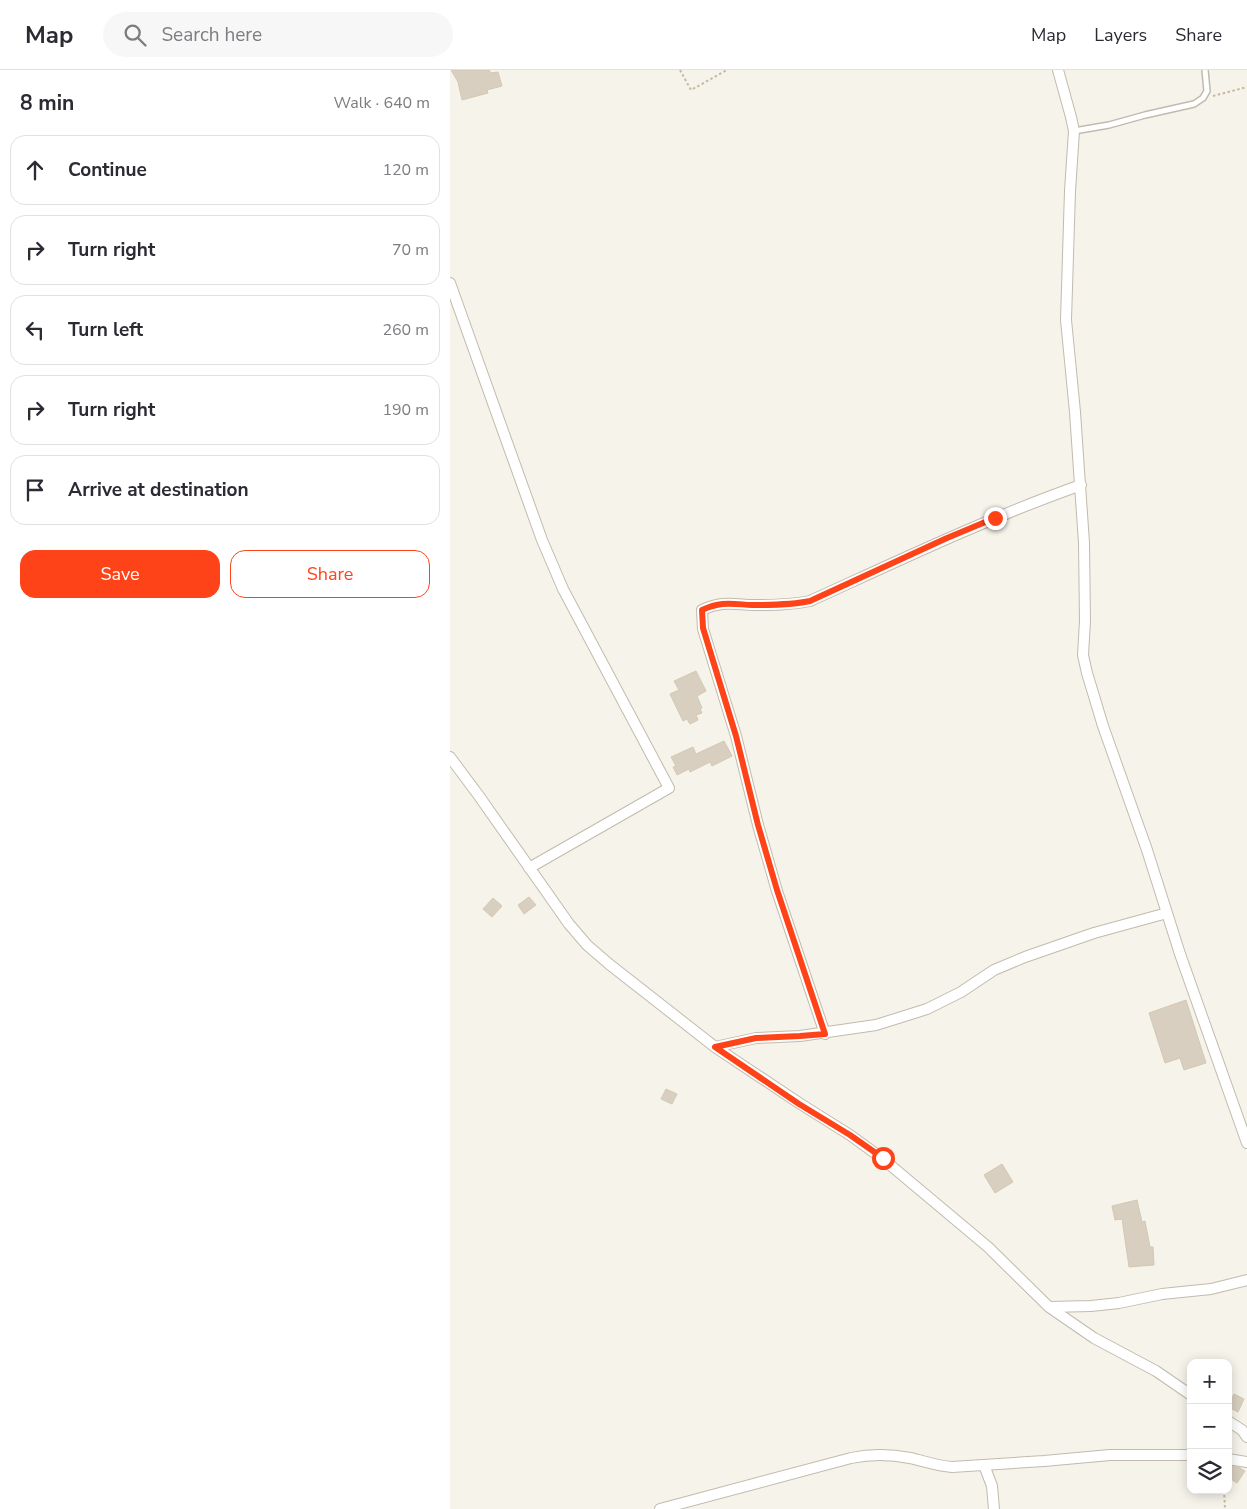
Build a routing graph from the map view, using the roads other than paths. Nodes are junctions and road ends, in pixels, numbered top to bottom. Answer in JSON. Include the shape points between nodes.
{"nodes":[{"id":1,"x":1058,"y":70,"type":"edge"},
{"id":2,"x":1205,"y":70,"type":"edge"},
{"id":3,"x":1074,"y":131,"type":"junction"},
{"id":4,"x":450,"y":283,"type":"edge"},
{"id":5,"x":1080,"y":485,"type":"junction"},
{"id":6,"x":450,"y":757,"type":"edge"},
{"id":7,"x":529,"y":868,"type":"junction"},
{"id":8,"x":1167,"y":913,"type":"junction"},
{"id":9,"x":825,"y":1034,"type":"junction"},
{"id":10,"x":715,"y":1047,"type":"junction"},
{"id":11,"x":1247,"y":1143,"type":"edge"},
{"id":12,"x":1247,"y":1280,"type":"edge"},
{"id":13,"x":1050,"y":1306,"type":"junction"},
{"id":14,"x":1187,"y":1392,"type":"edge"},
{"id":15,"x":1232,"y":1424,"type":"edge"},
{"id":16,"x":1247,"y":1437,"type":"edge"},
{"id":17,"x":1187,"y":1455,"type":"edge"},
{"id":18,"x":1232,"y":1460,"type":"edge"},
{"id":19,"x":1247,"y":1462,"type":"edge"},
{"id":20,"x":984,"y":1465,"type":"junction"},
{"id":21,"x":660,"y":1509,"type":"edge"},
{"id":22,"x":994,"y":1509,"type":"edge"}],
"edges":[{"from":1,"to":3,"type":"street"},
{"from":2,"to":3,"type":"lane","via":[[1207,91],[1194,104]]},
{"from":3,"to":5,"type":"street","via":[[1066,320]]},
{"from":4,"to":7,"type":"street","via":[[563,589],[669,788]]},
{"from":5,"to":8,"type":"street","via":[[1086,673]]},
{"from":5,"to":9,"type":"street","via":[[947,538],[810,601],[792,605],[724,603],[702,610],[703,628],[736,736],[758,825]]},
{"from":6,"to":7,"type":"street"},
{"from":7,"to":10,"type":"street","via":[[588,945]]},
{"from":8,"to":9,"type":"street","via":[[1024,957],[994,970],[927,1009],[876,1025]]},
{"from":8,"to":11,"type":"street"},
{"from":9,"to":10,"type":"street","via":[[756,1038]]},
{"from":10,"to":13,"type":"street","via":[[883,1158],[988,1246]]},
{"from":12,"to":13,"type":"street","via":[[1119,1303]]},
{"from":13,"to":14,"type":"street","via":[[1094,1338],[1156,1370]]},
{"from":15,"to":16,"type":"street"},
{"from":17,"to":20,"type":"street","via":[[1110,1455]]},
{"from":18,"to":19,"type":"street"},
{"from":20,"to":21,"type":"street","via":[[942,1466],[908,1457],[868,1455]]},
{"from":20,"to":22,"type":"street","via":[[992,1486]]}]}
